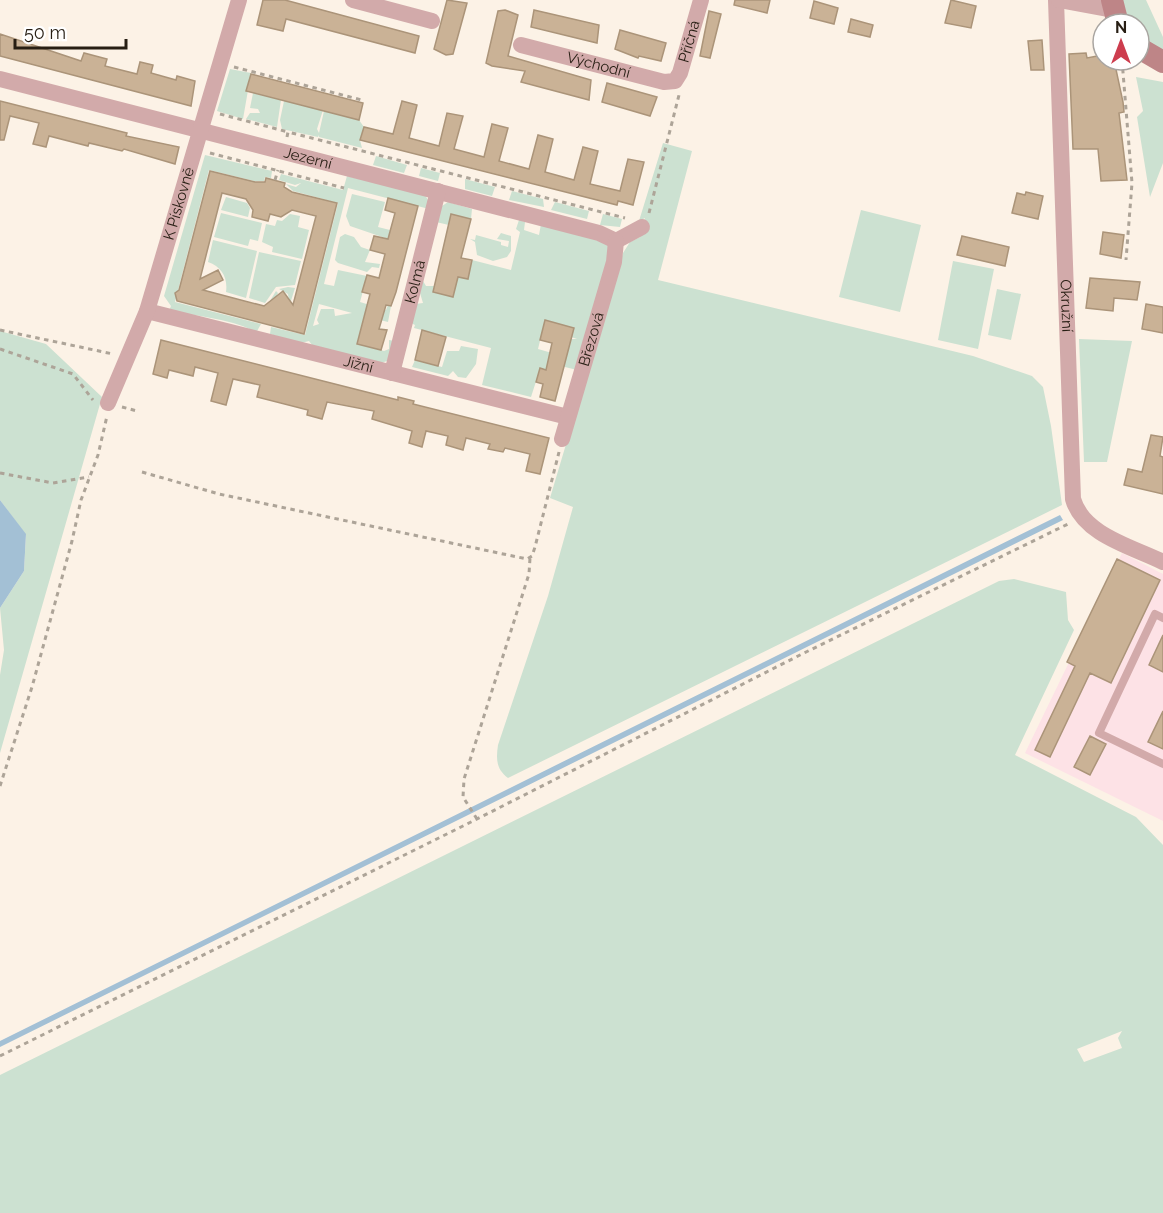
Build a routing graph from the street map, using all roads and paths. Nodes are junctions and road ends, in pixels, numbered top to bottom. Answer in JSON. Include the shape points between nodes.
{"nodes":[{"id":1,"x":239,"y":0,"type":"edge"},
{"id":2,"x":353,"y":0,"type":"edge"},
{"id":3,"x":701,"y":0,"type":"edge"},
{"id":4,"x":1058,"y":0,"type":"edge"},
{"id":5,"x":1114,"y":11,"type":"edge"},
{"id":6,"x":432,"y":21,"type":"dead end"},
{"id":7,"x":521,"y":45,"type":"dead end"},
{"id":8,"x":229,"y":66,"type":"dead end"},
{"id":9,"x":1123,"y":72,"type":"edge"},
{"id":10,"x":0,"y":79,"type":"edge"},
{"id":11,"x":675,"y":81,"type":"junction"},
{"id":12,"x":362,"y":100,"type":"dead end"},
{"id":13,"x":216,"y":113,"type":"dead end"},
{"id":14,"x":200,"y":130,"type":"junction"},
{"id":15,"x":288,"y":132,"type":"junction"},
{"id":16,"x":285,"y":144,"type":"dead end"},
{"id":17,"x":204,"y":152,"type":"dead end"},
{"id":18,"x":279,"y":164,"type":"dead end"},
{"id":19,"x":278,"y":171,"type":"junction"},
{"id":20,"x":275,"y":180,"type":"dead end"},
{"id":21,"x":344,"y":188,"type":"dead end"},
{"id":22,"x":438,"y":191,"type":"junction"},
{"id":23,"x":642,"y":227,"type":"joint"},
{"id":24,"x":620,"y":234,"type":"junction"},
{"id":25,"x":1126,"y":260,"type":"dead end"},
{"id":26,"x":147,"y":311,"type":"junction"},
{"id":27,"x":0,"y":330,"type":"edge"},
{"id":28,"x":0,"y":350,"type":"edge"},
{"id":29,"x":127,"y":356,"type":"junction"},
{"id":30,"x":392,"y":373,"type":"junction"},
{"id":31,"x":102,"y":408,"type":"junction"},
{"id":32,"x":568,"y":417,"type":"junction"},
{"id":33,"x":562,"y":438,"type":"joint"},
{"id":34,"x":142,"y":472,"type":"dead end"},
{"id":35,"x":0,"y":473,"type":"edge"},
{"id":36,"x":90,"y":477,"type":"junction"},
{"id":37,"x":1070,"y":523,"type":"dead end"},
{"id":38,"x":530,"y":558,"type":"junction"},
{"id":39,"x":1163,"y":561,"type":"edge"},
{"id":40,"x":1163,"y":618,"type":"edge"},
{"id":41,"x":1163,"y":764,"type":"edge"},
{"id":42,"x":0,"y":786,"type":"edge"},
{"id":43,"x":477,"y":819,"type":"junction"},
{"id":44,"x":0,"y":1056,"type":"edge"}],
"edges":[{"from":1,"to":14,"type":"street","name":"K Pískovně"},
{"from":2,"to":6,"type":"street"},
{"from":3,"to":11,"type":"street","name":"Příčná"},
{"from":4,"to":5,"type":"street"},
{"from":4,"to":39,"type":"street","name":"Okružní","via":[[1073,499],[1080,516],[1090,526]]},
{"from":7,"to":11,"type":"street","name":"Východní","via":[[664,82]]},
{"from":8,"to":12,"type":"path"},
{"from":9,"to":25,"type":"path","via":[[1132,183]]},
{"from":10,"to":14,"type":"street","name":"Jezerní"},
{"from":11,"to":23,"type":"path","via":[[679,94],[646,224]]},
{"from":13,"to":15,"type":"path"},
{"from":14,"to":22,"type":"street","name":"Jezerní"},
{"from":14,"to":26,"type":"street","name":"K Pískovně"},
{"from":15,"to":16,"type":"path"},
{"from":15,"to":24,"type":"path","via":[[626,218]]},
{"from":17,"to":19,"type":"path"},
{"from":18,"to":19,"type":"path"},
{"from":19,"to":20,"type":"path"},
{"from":19,"to":21,"type":"path"},
{"from":22,"to":24,"type":"street","name":"Jezerní","via":[[598,232]]},
{"from":22,"to":30,"type":"street","name":"Kolmá"},
{"from":23,"to":24,"type":"street"},
{"from":24,"to":32,"type":"street","name":"Březová"},
{"from":26,"to":29,"type":"street","name":"K Pískovně"},
{"from":26,"to":30,"type":"street","name":"Jižní"},
{"from":27,"to":29,"type":"path"},
{"from":28,"to":31,"type":"path","via":[[73,374]]},
{"from":29,"to":31,"type":"street","name":"K Pískovně"},
{"from":30,"to":32,"type":"street","name":"Jižní"},
{"from":31,"to":36,"type":"path","via":[[98,455]]},
{"from":32,"to":33,"type":"street","name":"Březová"},
{"from":33,"to":38,"type":"path"},
{"from":34,"to":38,"type":"path","via":[[219,494]]},
{"from":35,"to":36,"type":"path","via":[[53,483]]},
{"from":36,"to":42,"type":"path","via":[[32,687]]},
{"from":37,"to":43,"type":"path"},
{"from":38,"to":43,"type":"path","via":[[529,573],[464,779],[462,791]]},
{"from":40,"to":41,"type":"lane","via":[[1155,614],[1099,733]]},
{"from":43,"to":44,"type":"path"}]}
